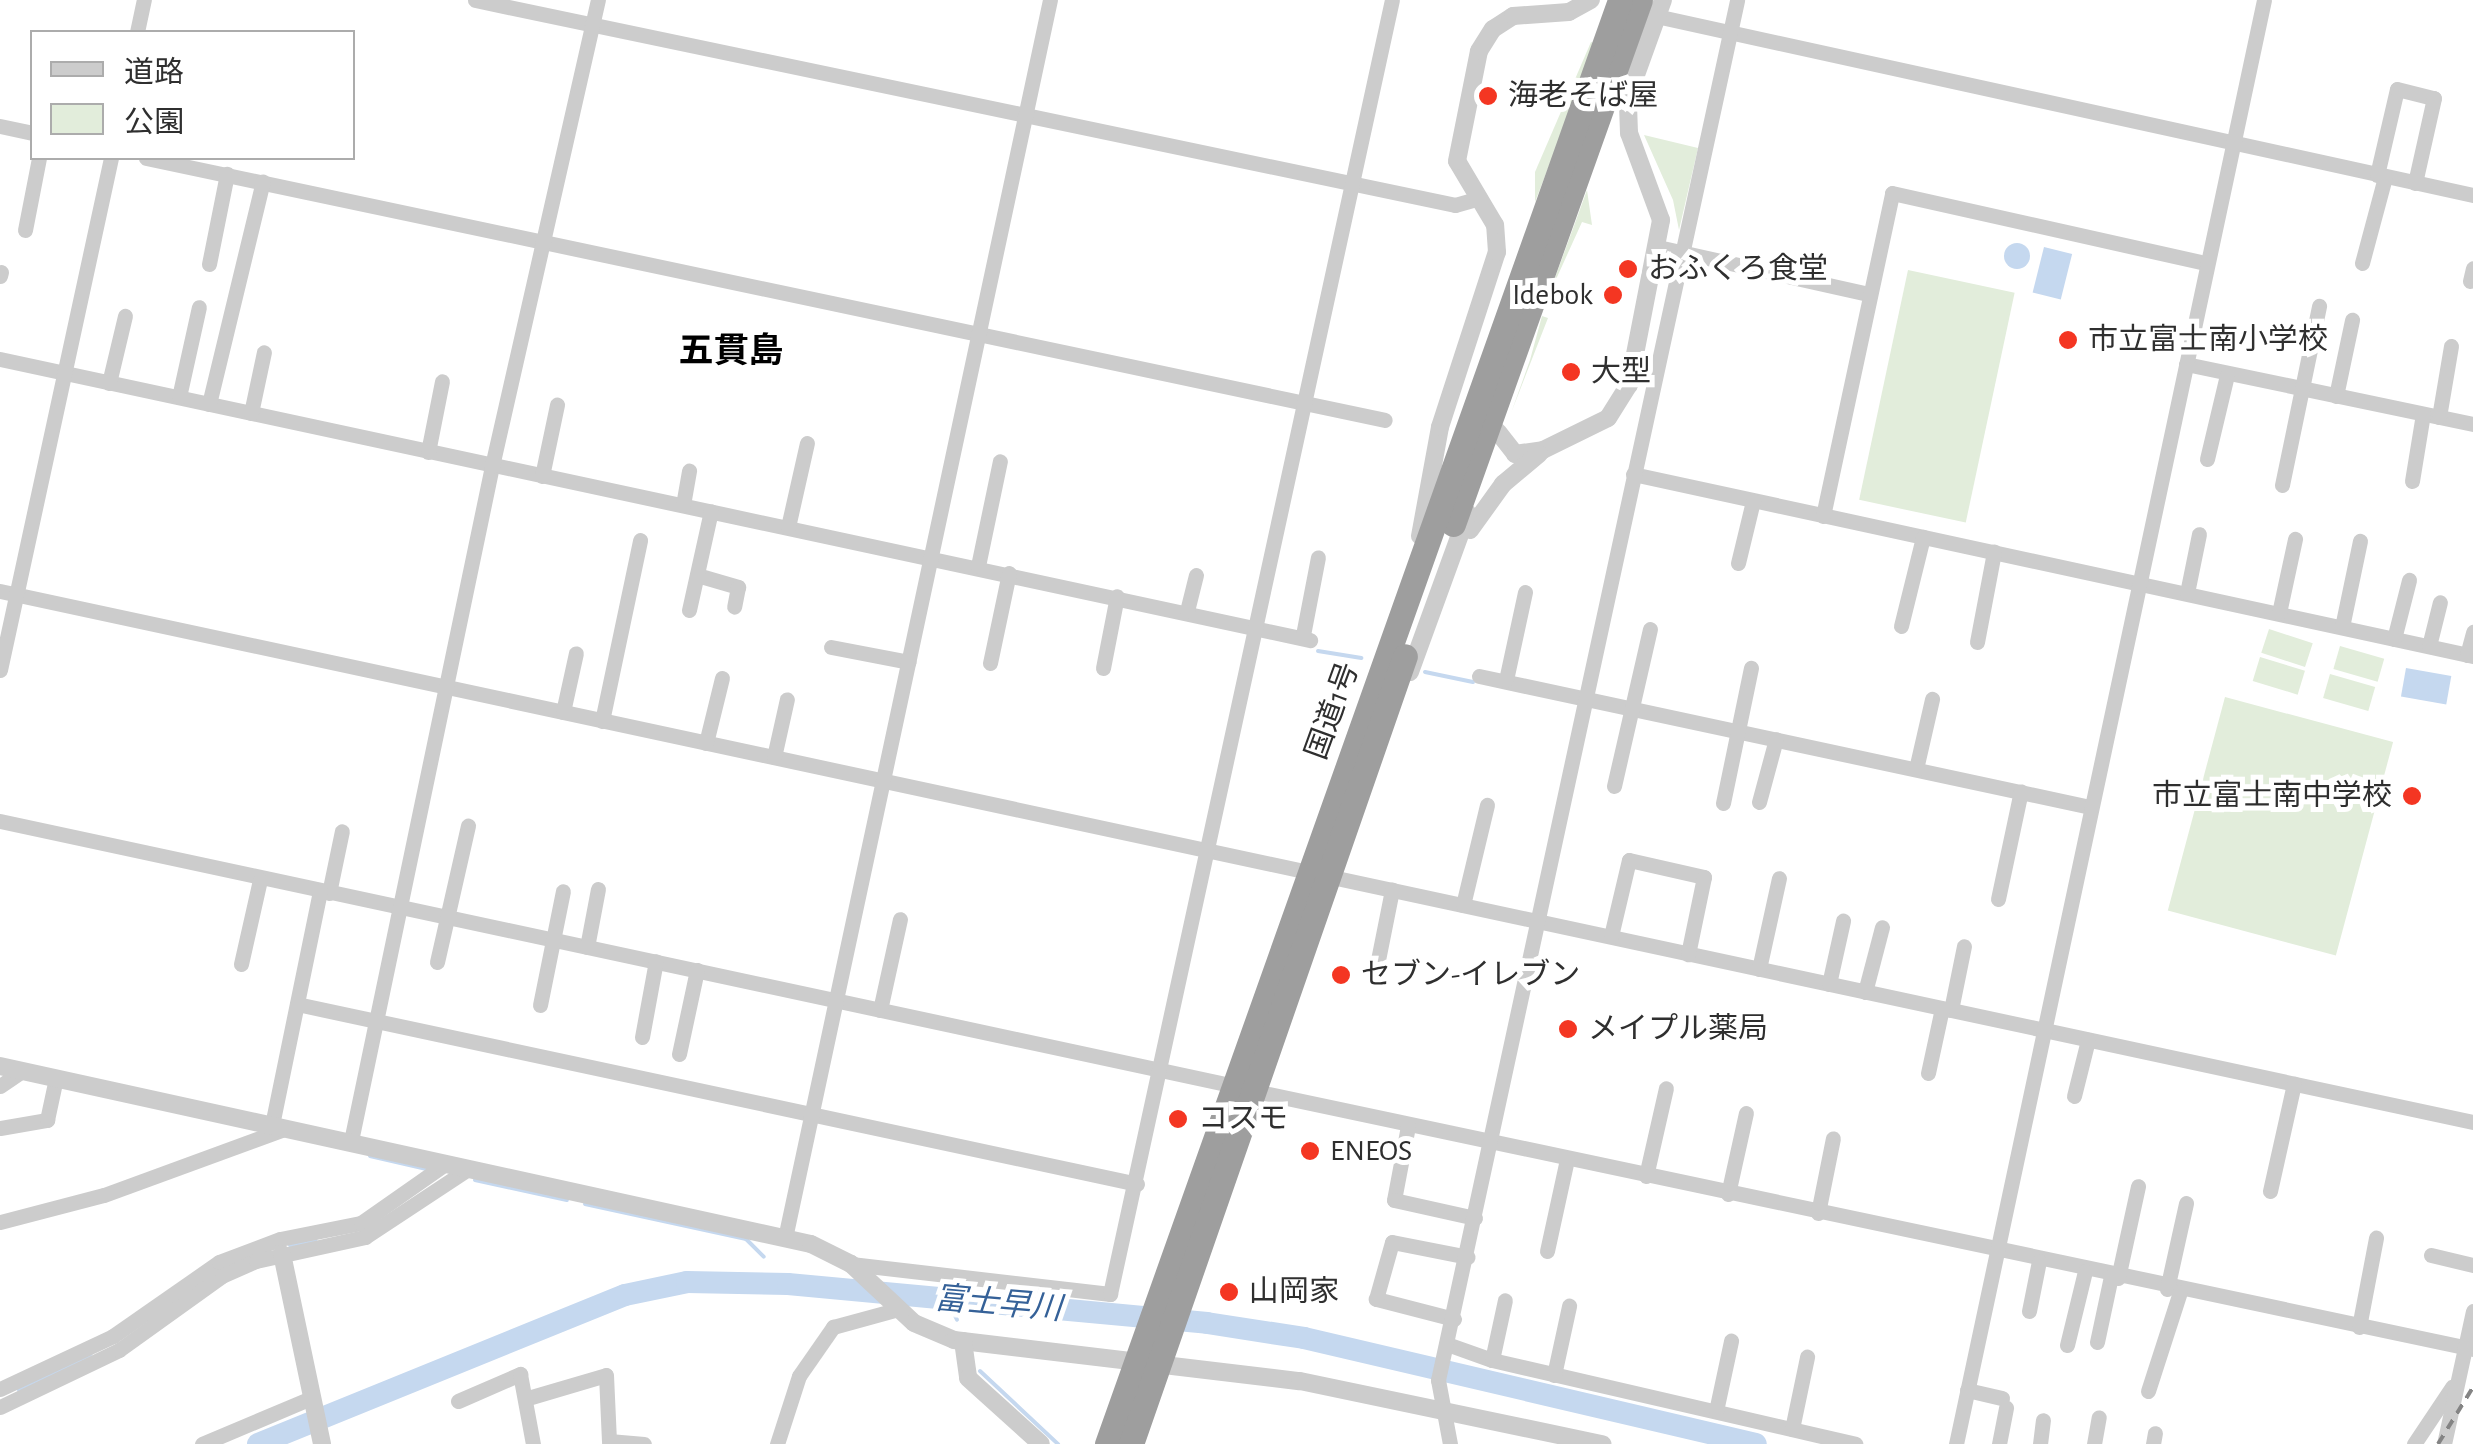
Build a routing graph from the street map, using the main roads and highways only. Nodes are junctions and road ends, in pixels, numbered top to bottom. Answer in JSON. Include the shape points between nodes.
{"nodes":[{"id":1,"x":1620,"y":0,"type":"edge"},
{"id":2,"x":1653,"y":5,"type":"edge"},
{"id":3,"x":1320,"y":876,"type":"junction"},
{"id":4,"x":1153,"y":1348,"type":"junction"},
{"id":5,"x":1108,"y":1444,"type":"edge"},
{"id":6,"x":1131,"y":1444,"type":"edge"}],
"edges":[{"from":1,"to":3,"type":"highway","name":"国道1号","via":[[1408,601]]},
{"from":2,"to":3,"type":"highway","name":"国道1号","via":[[1544,270],[1377,750]]},
{"from":3,"to":4,"type":"highway","name":"国道1号"},
{"from":4,"to":5,"type":"highway","name":"国道1号"},
{"from":4,"to":6,"type":"highway","name":"国道1号"}]}
